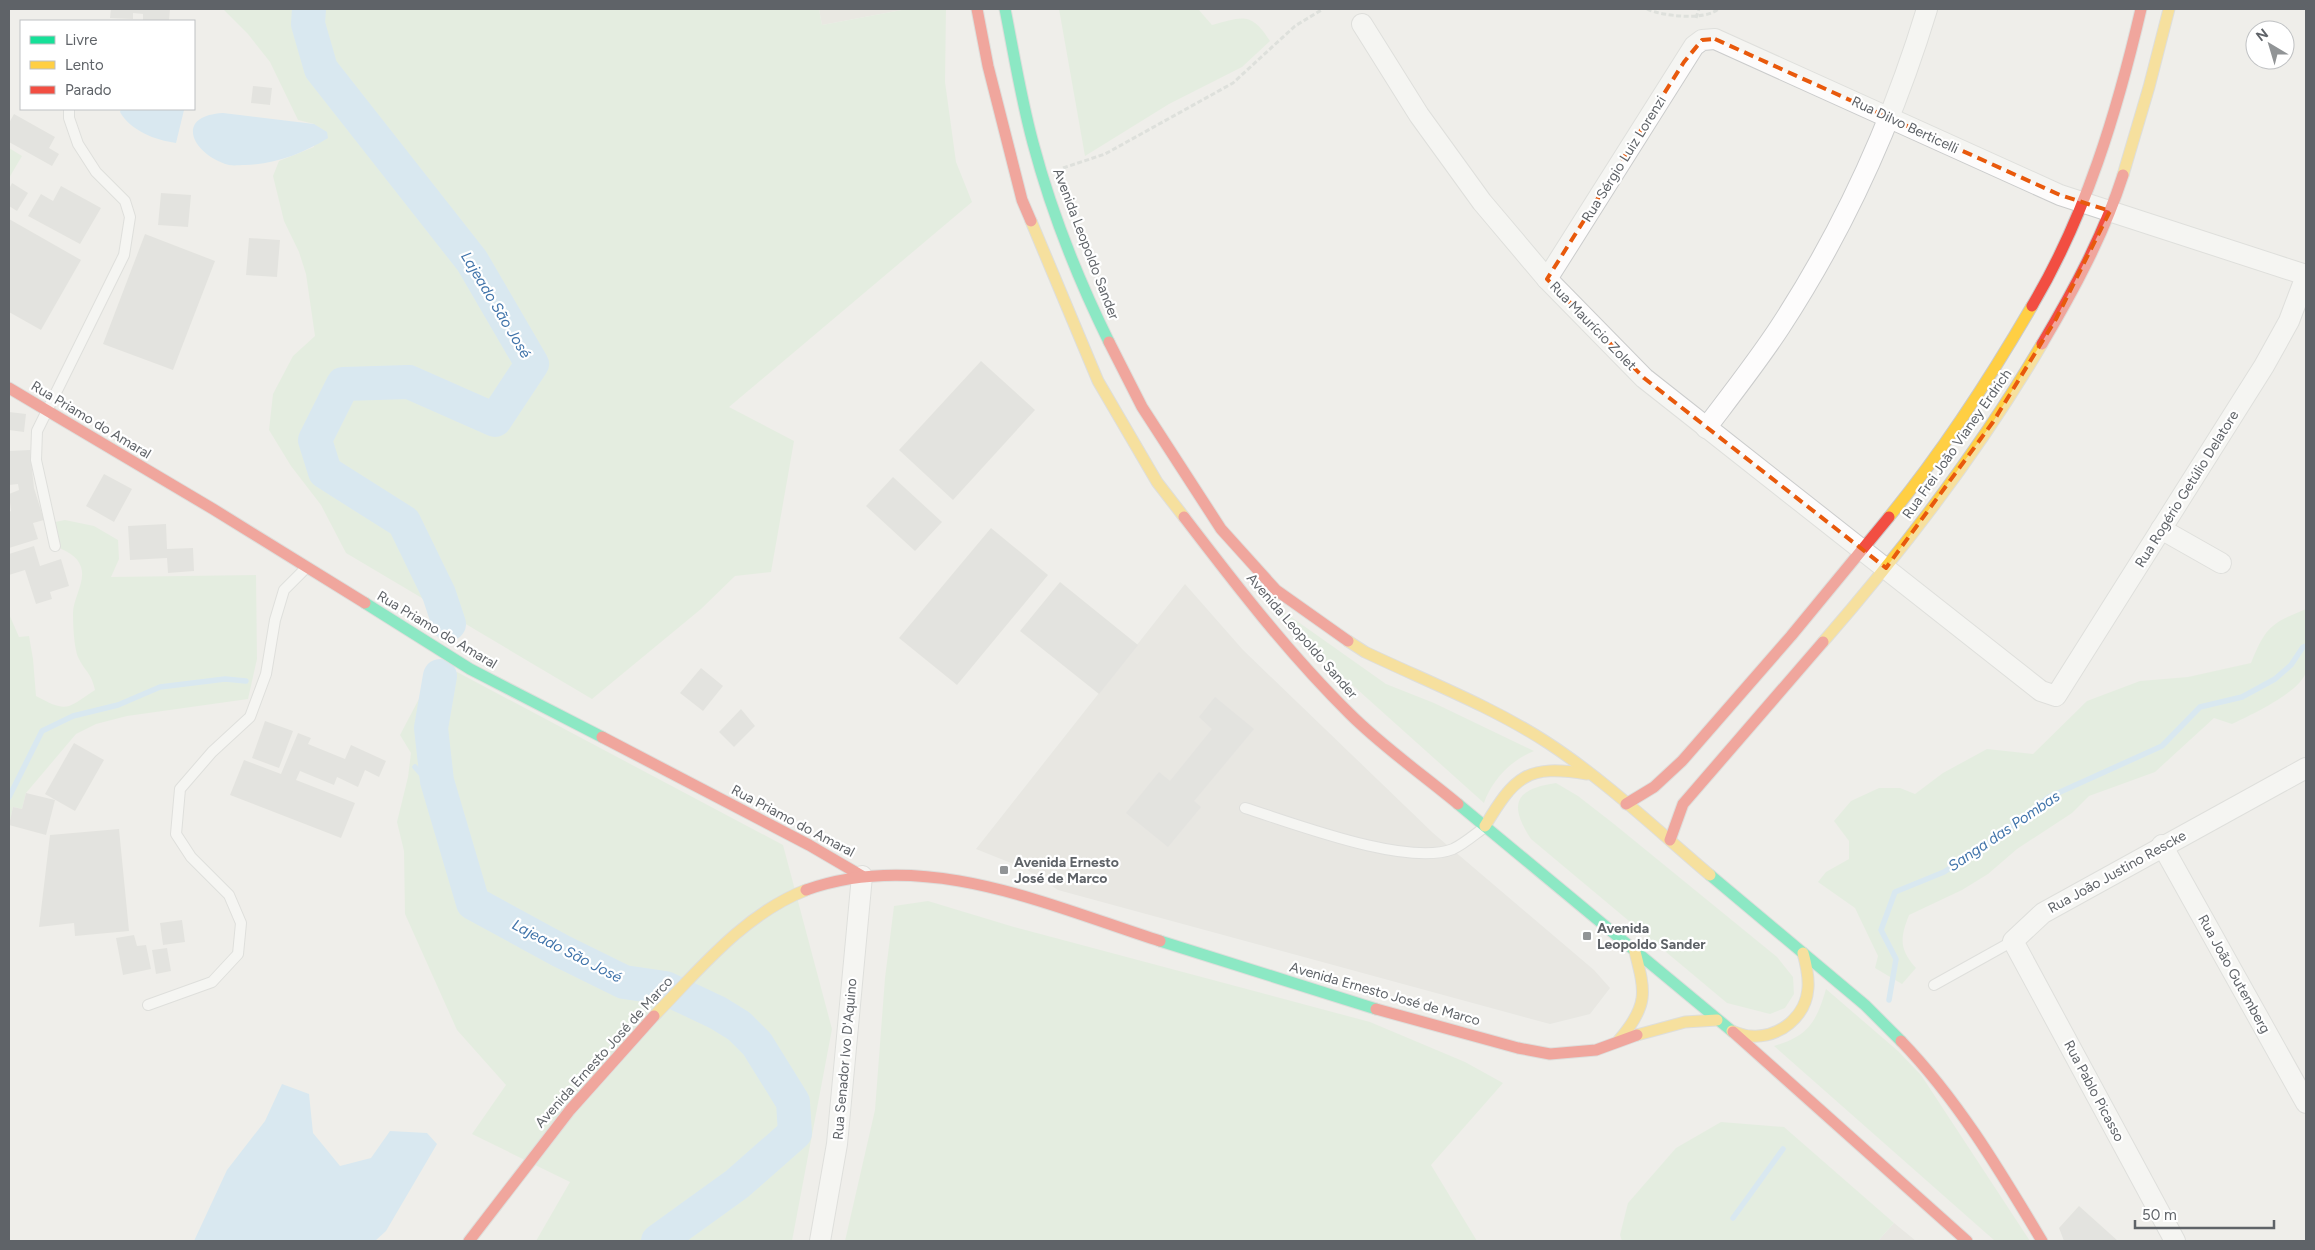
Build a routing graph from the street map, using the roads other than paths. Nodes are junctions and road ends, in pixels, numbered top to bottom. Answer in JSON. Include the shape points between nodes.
{"nodes":[{"id":1,"x":977,"y":9,"type":"edge"},
{"id":2,"x":1005,"y":9,"type":"edge"},
{"id":3,"x":1927,"y":9,"type":"edge"},
{"id":4,"x":2141,"y":9,"type":"edge"},
{"id":5,"x":2169,"y":9,"type":"edge"},
{"id":6,"x":1362,"y":24,"type":"dead end"},
{"id":7,"x":1702,"y":40,"type":"joint"},
{"id":8,"x":69,"y":110,"type":"edge"},
{"id":9,"x":1889,"y":118,"type":"junction"},
{"id":10,"x":2082,"y":203,"type":"junction"},
{"id":11,"x":2110,"y":211,"type":"junction"},
{"id":12,"x":2306,"y":276,"type":"edge"},
{"id":13,"x":1547,"y":279,"type":"junction"},
{"id":14,"x":9,"y":388,"type":"edge"},
{"id":15,"x":45,"y":411,"type":"junction"},
{"id":16,"x":1706,"y":428,"type":"junction"},
{"id":17,"x":2161,"y":529,"type":"junction"},
{"id":18,"x":55,"y":546,"type":"dead end"},
{"id":19,"x":1865,"y":550,"type":"junction"},
{"id":20,"x":2221,"y":563,"type":"dead end"},
{"id":21,"x":306,"y":568,"type":"junction"},
{"id":22,"x":1886,"y":568,"type":"junction"},
{"id":23,"x":2056,"y":696,"type":"joint"},
{"id":24,"x":2306,"y":768,"type":"edge"},
{"id":25,"x":1590,"y":774,"type":"junction"},
{"id":26,"x":1626,"y":804,"type":"junction"},
{"id":27,"x":1244,"y":808,"type":"dead end"},
{"id":28,"x":1485,"y":826,"type":"junction"},
{"id":29,"x":1670,"y":840,"type":"junction"},
{"id":30,"x":2162,"y":846,"type":"junction"},
{"id":31,"x":862,"y":876,"type":"junction"},
{"id":32,"x":2013,"y":941,"type":"junction"},
{"id":33,"x":1634,"y":948,"type":"junction"},
{"id":34,"x":1803,"y":953,"type":"junction"},
{"id":35,"x":1934,"y":985,"type":"dead end"},
{"id":36,"x":148,"y":1004,"type":"dead end"},
{"id":37,"x":1717,"y":1020,"type":"junction"},
{"id":38,"x":1732,"y":1031,"type":"junction"},
{"id":39,"x":1620,"y":1040,"type":"junction"},
{"id":40,"x":2306,"y":1103,"type":"edge"},
{"id":41,"x":468,"y":1241,"type":"edge"},
{"id":42,"x":820,"y":1241,"type":"edge"},
{"id":43,"x":1967,"y":1241,"type":"edge"},
{"id":44,"x":2042,"y":1241,"type":"edge"},
{"id":45,"x":2175,"y":1241,"type":"edge"}],
"edges":[{"from":1,"to":28,"type":"main road","name":"Avenida Leopoldo Sander","via":[[1022,200],[1098,381],[1156,482],[1254,606],[1351,715]]},
{"from":2,"to":25,"type":"main road","name":"Avenida Leopoldo Sander","via":[[1033,143],[1089,301],[1142,407],[1221,529],[1276,590],[1365,652],[1508,719]]},
{"from":3,"to":9,"type":"street"},
{"from":4,"to":10,"type":"main road","name":"Rua Frei João Vianey Erdrich","via":[[2104,142]]},
{"from":5,"to":11,"type":"main road","name":"Rua Frei João Vianey Erdrich","via":[[2149,90]]},
{"from":6,"to":13,"type":"street","name":"Rua Maurício Zolet","via":[[1450,159]]},
{"from":7,"to":9,"type":"street","name":"Rua Dilvo Berticelli","via":[[1715,39],[1731,45]]},
{"from":7,"to":13,"type":"street","name":"Rua Sérgio Luiz Lorenzi","via":[[1694,46]]},
{"from":8,"to":15,"type":"lane","via":[[78,144],[96,172],[125,200],[130,217],[124,255]]},
{"from":9,"to":10,"type":"street","name":"Rua Dilvo Berticelli"},
{"from":9,"to":16,"type":"street","via":[[1839,228],[1810,279],[1751,368]]},
{"from":10,"to":11,"type":"street","name":"Rua Dilvo Berticelli"},
{"from":10,"to":19,"type":"main road","name":"Rua Frei João Vianey Erdrich","via":[[2059,253],[1996,366],[1937,456]]},
{"from":11,"to":12,"type":"street","name":"Rua Dilvo Berticelli"},
{"from":11,"to":22,"type":"main road","name":"Rua Frei João Vianey Erdrich","via":[[2056,319],[1993,422]]},
{"from":12,"to":17,"type":"street","name":"Rua Rogério Getúlio Delatore","via":[[2290,321]]},
{"from":13,"to":16,"type":"street","name":"Rua Maurício Zolet","via":[[1644,378]]},
{"from":14,"to":15,"type":"main road","name":"Rua Priamo do Amaral"},
{"from":15,"to":18,"type":"lane","via":[[37,431],[36,460]]},
{"from":15,"to":21,"type":"main road","name":"Rua Priamo do Amaral","via":[[213,509]]},
{"from":16,"to":19,"type":"street","name":"Rua Maurício Zolet"},
{"from":17,"to":20,"type":"street"},
{"from":17,"to":23,"type":"street","name":"Rua Rogério Getúlio Delatore"},
{"from":19,"to":22,"type":"street","name":"Rua Maurício Zolet"},
{"from":19,"to":26,"type":"main road","name":"Rua Frei João Vianey Erdrich","via":[[1682,761],[1654,787]]},
{"from":21,"to":31,"type":"main road","name":"Rua Priamo do Amaral","via":[[470,669],[809,845]]},
{"from":21,"to":36,"type":"lane","via":[[284,590],[275,620],[266,674],[250,717],[212,752],[180,789],[176,834],[192,857],[229,895],[241,922],[238,954],[212,982]]},
{"from":22,"to":23,"type":"street","name":"Rua Maurício Zolet","via":[[2041,691]]},
{"from":22,"to":29,"type":"main road","name":"Rua Frei João Vianey Erdrich","via":[[1683,804]]},
{"from":24,"to":30,"type":"street","name":"Rua João Justino Rescke"},
{"from":25,"to":26,"type":"main road","name":"Avenida Leopoldo Sander"},
{"from":25,"to":28,"type":"main road","via":[[1548,768],[1528,774],[1514,782]]},
{"from":26,"to":29,"type":"main road","name":"Avenida Leopoldo Sander"},
{"from":27,"to":28,"type":"lane","via":[[1396,852],[1432,854],[1454,848]]},
{"from":28,"to":33,"type":"main road","name":"Avenida Leopoldo Sander"},
{"from":29,"to":34,"type":"main road","name":"Avenida Leopoldo Sander"},
{"from":30,"to":32,"type":"street","name":"Rua João Justino Rescke","via":[[2043,913]]},
{"from":30,"to":40,"type":"street","name":"Rua João Gutemberg"},
{"from":31,"to":39,"type":"main road","name":"Avenida Ernesto José de Marco","via":[[896,873],[924,876],[1013,894],[1365,1006],[1518,1048],[1550,1054],[1576,1053],[1596,1050]]},
{"from":31,"to":41,"type":"main road","name":"Avenida Ernesto José de Marco","via":[[826,884],[784,900],[722,947],[652,1017],[583,1094]]},
{"from":31,"to":42,"type":"street","name":"Rua Senador Ivo D'Aquino","via":[[837,1144]]},
{"from":32,"to":35,"type":"lane","name":"Rua João Justino Rescke"},
{"from":32,"to":45,"type":"street","name":"Rua Pablo Picasso"},
{"from":33,"to":37,"type":"main road","name":"Avenida Leopoldo Sander"},
{"from":33,"to":39,"type":"main road","name":"Avenida Ernesto José de Marco","via":[[1644,1003],[1635,1023]]},
{"from":34,"to":38,"type":"main road","via":[[1808,977],[1807,996],[1799,1013],[1786,1026],[1769,1034],[1750,1036]]},
{"from":34,"to":44,"type":"main road","name":"Avenida Leopoldo Sander","via":[[1865,1005],[1922,1063],[1994,1162]]},
{"from":37,"to":38,"type":"main road","name":"Avenida Leopoldo Sander"},
{"from":37,"to":39,"type":"main road","name":"Avenida Ernesto José de Marco","via":[[1661,1027]]},
{"from":38,"to":43,"type":"main road","name":"Avenida Leopoldo Sander"}]}
